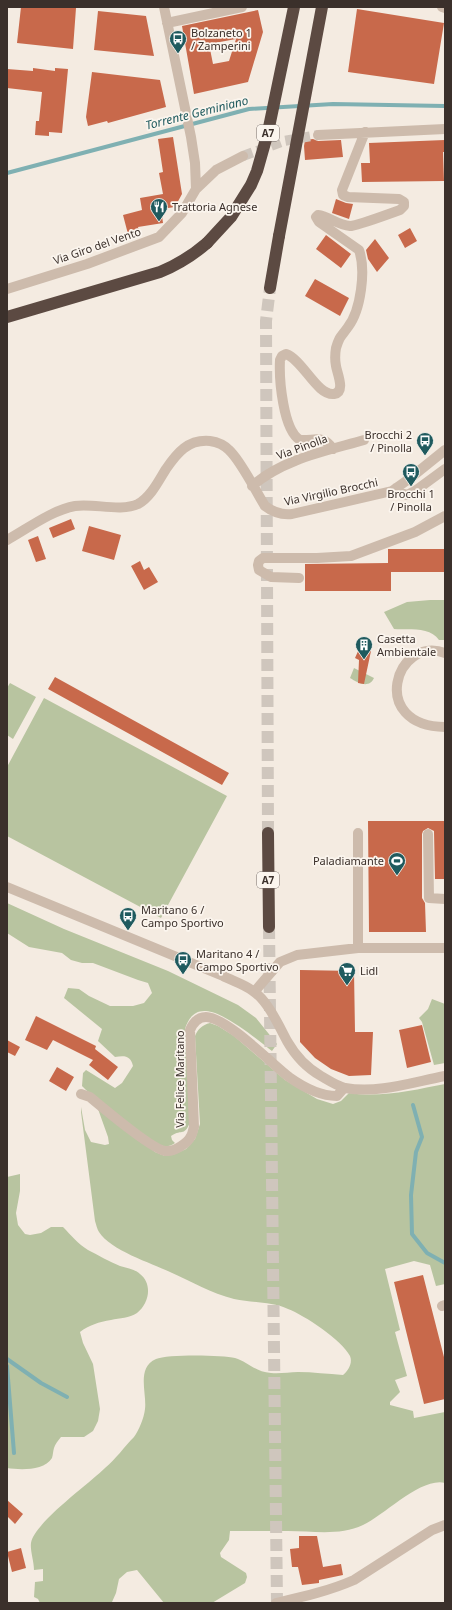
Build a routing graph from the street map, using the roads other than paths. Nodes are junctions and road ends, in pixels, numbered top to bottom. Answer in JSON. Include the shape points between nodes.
{"nodes":[{"id":1,"x":164,"y":7,"type":"edge"},
{"id":2,"x":242,"y":7,"type":"edge"},
{"id":3,"x":294,"y":7,"type":"edge"},
{"id":4,"x":322,"y":7,"type":"edge"},
{"id":5,"x":442,"y":7,"type":"edge"},
{"id":6,"x":445,"y":8,"type":"edge"},
{"id":7,"x":167,"y":23,"type":"junction"},
{"id":8,"x":445,"y":129,"type":"edge"},
{"id":9,"x":365,"y":132,"type":"junction"},
{"id":10,"x":318,"y":135,"type":"tunnel mouth"},
{"id":11,"x":243,"y":156,"type":"tunnel mouth"},
{"id":12,"x":196,"y":189,"type":"junction"},
{"id":13,"x":270,"y":288,"type":"tunnel mouth"},
{"id":14,"x":7,"y":289,"type":"edge"},
{"id":15,"x":7,"y":317,"type":"edge"},
{"id":16,"x":364,"y":440,"type":"dead end"},
{"id":17,"x":333,"y":448,"type":"junction"},
{"id":18,"x":445,"y":450,"type":"edge"},
{"id":19,"x":445,"y":468,"type":"edge"},
{"id":20,"x":252,"y":486,"type":"junction"},
{"id":21,"x":396,"y":488,"type":"junction"},
{"id":22,"x":445,"y":516,"type":"edge"},
{"id":23,"x":7,"y":540,"type":"edge"},
{"id":24,"x":299,"y":578,"type":"dead end"},
{"id":25,"x":445,"y":653,"type":"edge"},
{"id":26,"x":445,"y":727,"type":"edge"},
{"id":27,"x":268,"y":832,"type":"tunnel mouth"},
{"id":28,"x":358,"y":833,"type":"dead end"},
{"id":29,"x":428,"y":834,"type":"dead end"},
{"id":30,"x":7,"y":887,"type":"edge"},
{"id":31,"x":445,"y":899,"type":"edge"},
{"id":32,"x":269,"y":927,"type":"tunnel mouth"},
{"id":33,"x":358,"y":948,"type":"junction"},
{"id":34,"x":445,"y":948,"type":"edge"},
{"id":35,"x":254,"y":991,"type":"junction"},
{"id":36,"x":445,"y":1076,"type":"edge"},
{"id":37,"x":344,"y":1088,"type":"junction"},
{"id":38,"x":82,"y":1094,"type":"dead end"},
{"id":39,"x":445,"y":1524,"type":"edge"},
{"id":40,"x":276,"y":1603,"type":"edge"}],
"edges":[{"from":1,"to":7,"type":"street"},
{"from":2,"to":7,"type":"street"},
{"from":3,"to":15,"type":"highway","number":"A7","bridge":true,"via":[[268,132],[257,171],[231,217],[207,244],[177,265],[160,272]]},
{"from":4,"to":13,"type":"highway","bridge":true},
{"from":5,"to":6,"type":"street"},
{"from":7,"to":12,"type":"street","via":[[191,138]]},
{"from":8,"to":9,"type":"street"},
{"from":9,"to":10,"type":"street"},
{"from":9,"to":17,"type":"street","via":[[342,190],[343,195],[399,200],[404,202],[404,206],[400,210],[350,226],[332,222],[324,215],[318,214],[316,217],[319,222],[359,250],[362,256],[361,294],[348,328],[339,338],[336,351],[339,390],[332,394],[321,389],[290,355],[286,354],[280,360],[282,399],[294,434],[300,440],[323,439]]},
{"from":11,"to":12,"type":"street","name":"Via Giro del Vento","via":[[216,170]]},
{"from":12,"to":14,"type":"street","name":"Via Giro del Vento","via":[[182,213],[159,237],[87,264]]},
{"from":16,"to":17,"type":"street","name":"Via Pinolla"},
{"from":17,"to":20,"type":"street","name":"Via Pinolla","via":[[286,464],[262,477]]},
{"from":18,"to":21,"type":"street","name":"Via Virgilio Brocchi"},
{"from":19,"to":21,"type":"street","via":[[407,495]]},
{"from":20,"to":21,"type":"street","name":"Via Virgilio Brocchi","via":[[270,510],[284,515]]},
{"from":20,"to":23,"type":"street","name":"Via Virgilio Brocchi","via":[[226,447],[211,442],[189,444],[180,451],[148,495],[138,504],[124,507],[66,508]]},
{"from":22,"to":24,"type":"street","via":[[415,532],[351,556],[263,558],[259,561],[259,570],[271,577]]},
{"from":25,"to":26,"type":"street","via":[[430,651],[414,656],[402,668],[397,685],[399,702],[410,717],[425,725]]},
{"from":27,"to":32,"type":"highway","number":"A7"},
{"from":28,"to":33,"type":"street"},
{"from":29,"to":31,"type":"street","via":[[428,898]]},
{"from":30,"to":35,"type":"street","name":"Via Felice Maritano"},
{"from":33,"to":34,"type":"street"},
{"from":33,"to":35,"type":"street","via":[[297,956],[280,962]]},
{"from":35,"to":37,"type":"street","name":"Via Felice Maritano","via":[[304,1063],[322,1077]]},
{"from":36,"to":37,"type":"street","name":"Via Felice Maritano","via":[[387,1087]]},
{"from":37,"to":38,"type":"street","name":"Via Felice Maritano","via":[[337,1096],[318,1093],[290,1077],[246,1039],[220,1022],[205,1017],[195,1021],[190,1030],[194,1127],[191,1137],[183,1144],[165,1151],[153,1146],[90,1097]]},
{"from":39,"to":40,"type":"street","via":[[354,1580],[311,1595]]}]}
